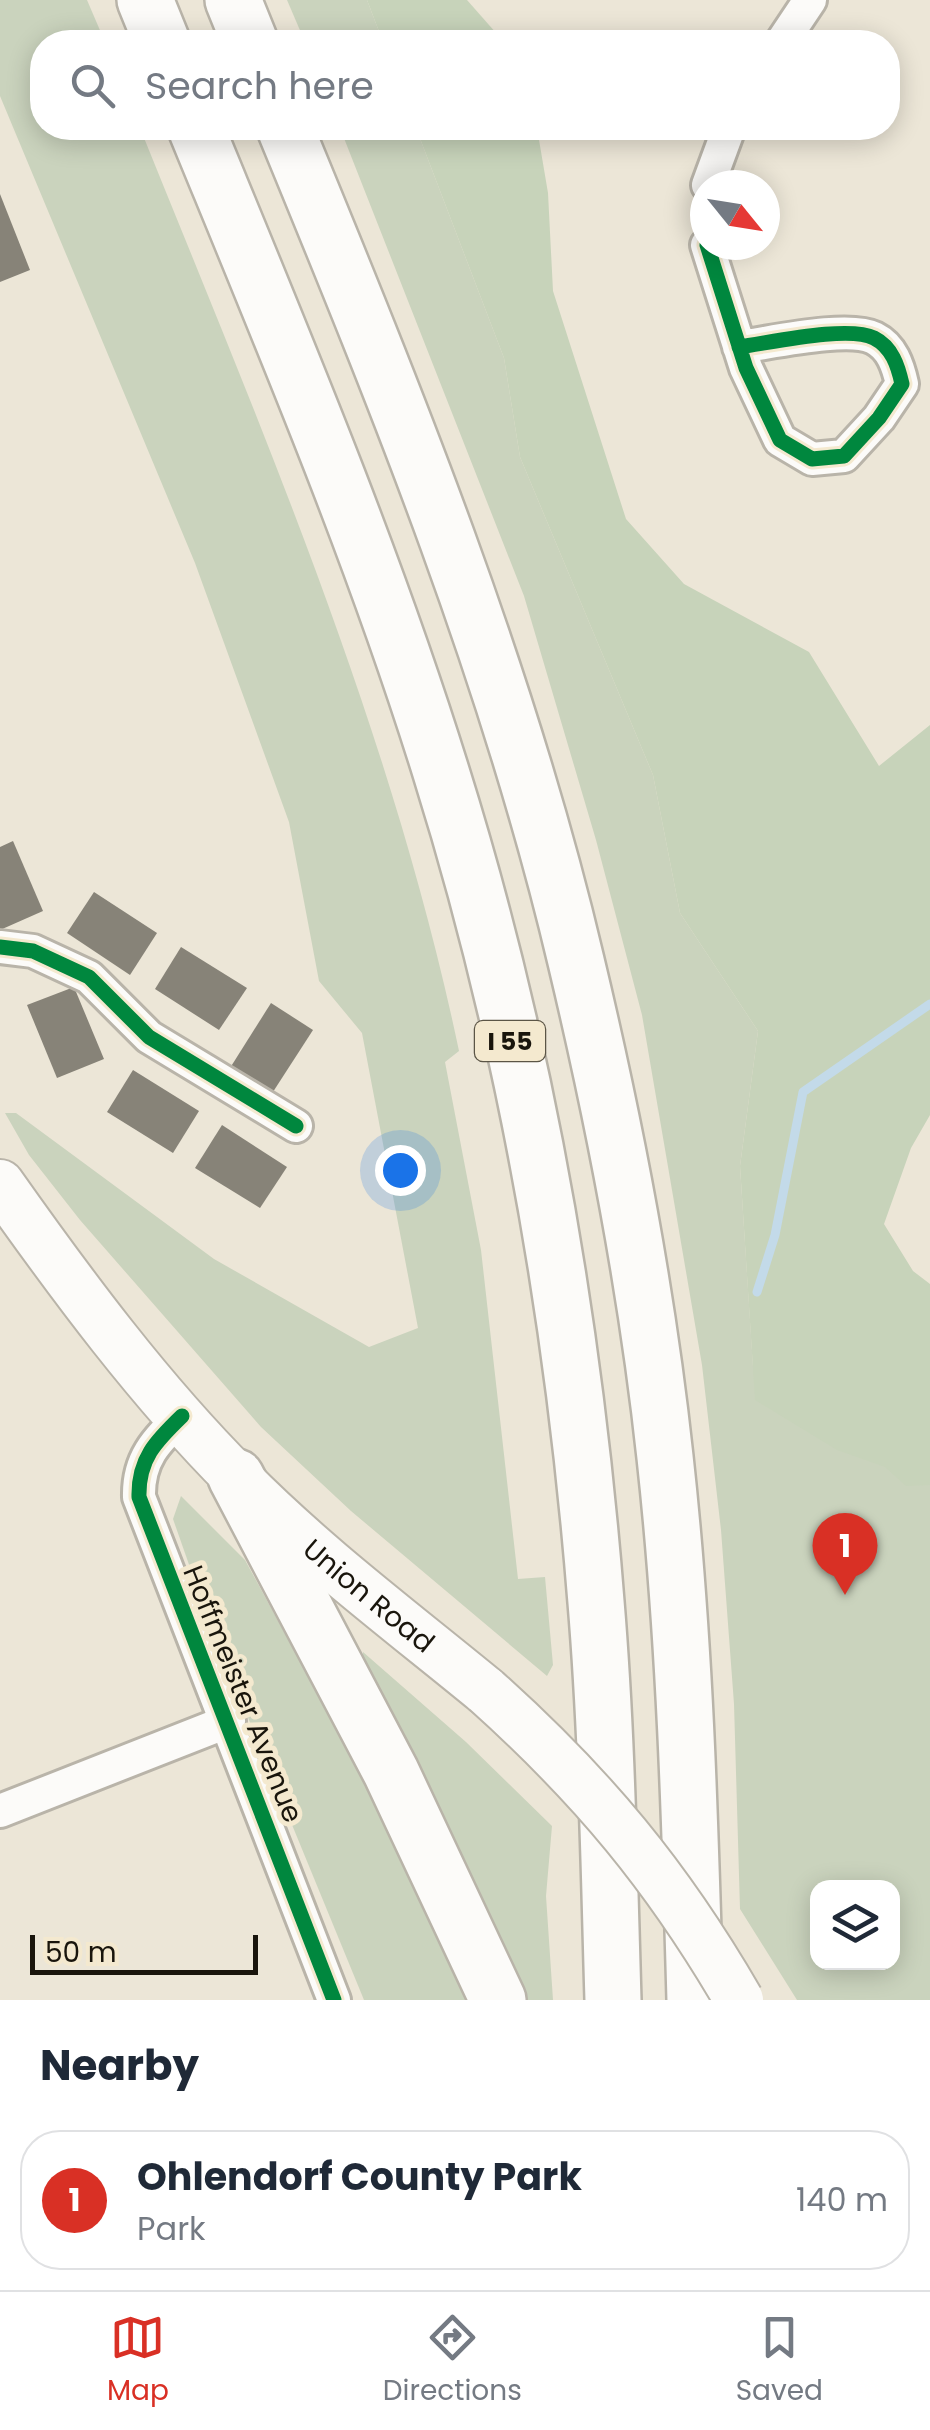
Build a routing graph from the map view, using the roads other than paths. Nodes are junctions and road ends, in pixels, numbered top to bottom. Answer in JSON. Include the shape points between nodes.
{"nodes":[{"id":1,"x":144,"y":0,"type":"edge"},
{"id":2,"x":233,"y":0,"type":"edge"},
{"id":3,"x":810,"y":0,"type":"edge"},
{"id":4,"x":157,"y":30,"type":"edge"},
{"id":5,"x":245,"y":30,"type":"edge"},
{"id":6,"x":790,"y":30,"type":"edge"},
{"id":7,"x":201,"y":140,"type":"edge"},
{"id":8,"x":290,"y":140,"type":"edge"},
{"id":9,"x":725,"y":140,"type":"edge"},
{"id":10,"x":714,"y":170,"type":"edge"},
{"id":11,"x":712,"y":260,"type":"edge"},
{"id":12,"x":739,"y":346,"type":"junction"},
{"id":13,"x":0,"y":947,"type":"edge"},
{"id":14,"x":296,"y":1126,"type":"dead end"},
{"id":15,"x":0,"y":1184,"type":"edge"},
{"id":16,"x":182,"y":1416,"type":"junction"},
{"id":17,"x":236,"y":1477,"type":"junction"},
{"id":18,"x":229,"y":1720,"type":"junction"},
{"id":19,"x":0,"y":1811,"type":"edge"},
{"id":20,"x":334,"y":2000,"type":"edge"},
{"id":21,"x":498,"y":2000,"type":"edge"},
{"id":22,"x":613,"y":2000,"type":"edge"},
{"id":23,"x":695,"y":2000,"type":"edge"},
{"id":24,"x":739,"y":2000,"type":"edge"}],
"edges":[{"from":1,"to":4,"type":"highway"},
{"from":2,"to":5,"type":"highway"},
{"from":3,"to":6,"type":"street"},
{"from":7,"to":22,"type":"highway","number":"I 55","via":[[388,611],[442,775],[524,1101],[559,1285],[596,1600]]},
{"from":8,"to":23,"type":"highway","via":[[480,628],[576,957],[612,1120],[665,1456],[689,1784]]},
{"from":9,"to":10,"type":"street"},
{"from":11,"to":12,"type":"street"},
{"from":12,"to":12,"type":"street","via":[[780,440],[812,459],[844,456],[902,384],[897,362],[877,339],[858,333]]},
{"from":13,"to":14,"type":"street","via":[[33,952],[89,977],[149,1037]]},
{"from":15,"to":16,"type":"main road","name":"Union Road"},
{"from":16,"to":17,"type":"main road","name":"Union Road"},
{"from":16,"to":18,"type":"street","name":"Hoffmeister Avenue","via":[[150,1447],[138,1497]]},
{"from":17,"to":21,"type":"highway","via":[[390,1772]]},
{"from":17,"to":24,"type":"main road","name":"Union Road","bridge":true,"via":[[548,1748],[669,1885]]},
{"from":18,"to":19,"type":"street"},
{"from":18,"to":20,"type":"street","name":"Hoffmeister Avenue"}]}
